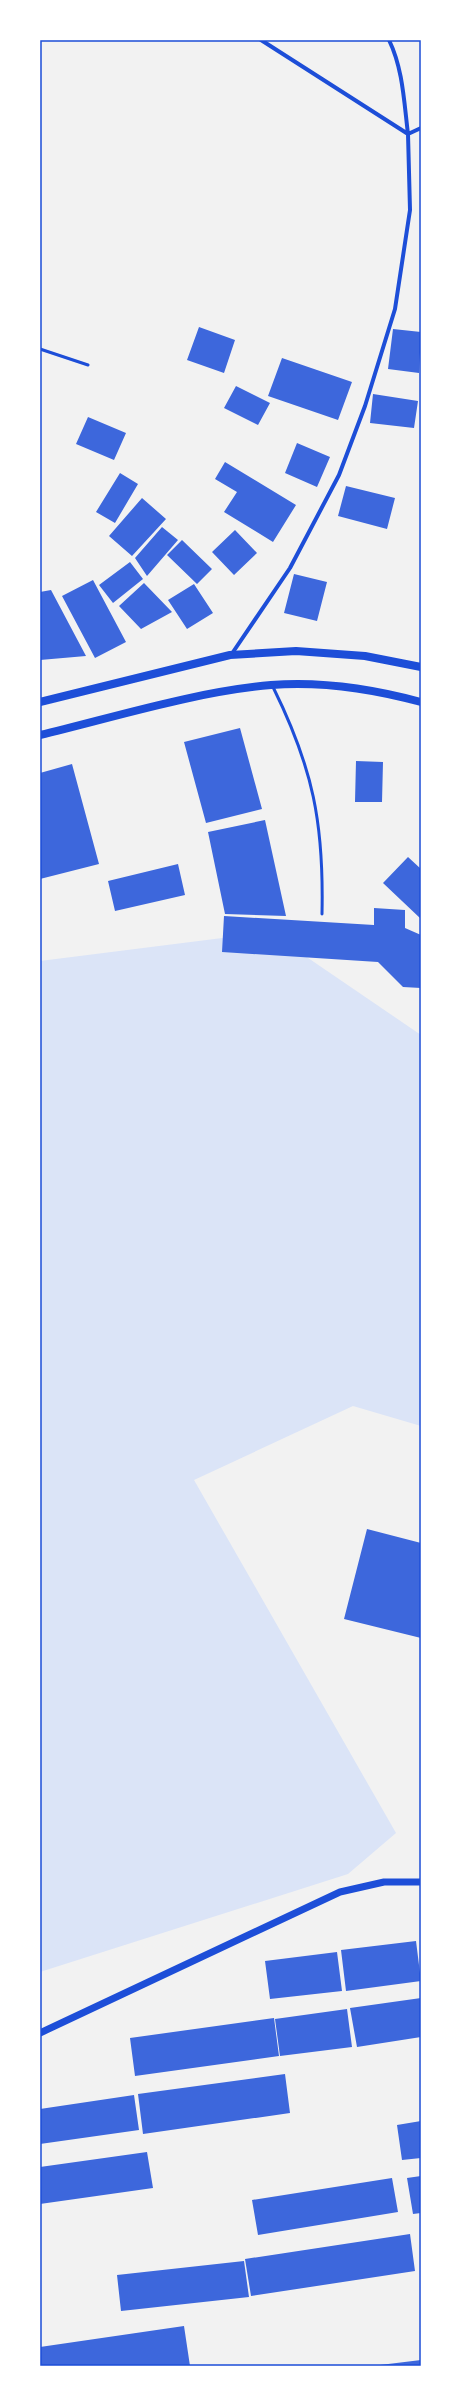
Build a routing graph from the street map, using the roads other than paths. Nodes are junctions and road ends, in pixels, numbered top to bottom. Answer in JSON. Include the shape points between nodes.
{"nodes":[{"id":1,"x":261,"y":40,"type":"edge"},
{"id":2,"x":390,"y":40,"type":"edge"},
{"id":3,"x":421,"y":128,"type":"edge"},
{"id":4,"x":408,"y":134,"type":"junction"},
{"id":5,"x":40,"y":349,"type":"edge"},
{"id":6,"x":88,"y":365,"type":"dead end"},
{"id":7,"x":230,"y":655,"type":"junction"},
{"id":8,"x":421,"y":667,"type":"edge"},
{"id":9,"x":272,"y":685,"type":"junction"},
{"id":10,"x":40,"y":702,"type":"edge"},
{"id":11,"x":421,"y":702,"type":"edge"},
{"id":12,"x":40,"y":735,"type":"edge"},
{"id":13,"x":322,"y":914,"type":"dead end"},
{"id":14,"x":421,"y":1882,"type":"edge"},
{"id":15,"x":40,"y":2033,"type":"edge"}],
"edges":[{"from":1,"to":4,"type":"street"},
{"from":2,"to":4,"type":"street","via":[[402,80]]},
{"from":3,"to":4,"type":"street"},
{"from":4,"to":7,"type":"street","via":[[410,210],[395,309],[365,406],[339,475],[290,568]]},
{"from":5,"to":6,"type":"lane"},
{"from":7,"to":8,"type":"main road","via":[[296,651],[365,656]]},
{"from":7,"to":10,"type":"main road"},
{"from":9,"to":11,"type":"main road","via":[[337,687],[387,693]]},
{"from":9,"to":12,"type":"main road","via":[[218,693]]},
{"from":9,"to":13,"type":"lane","via":[[293,728],[310,776],[320,824]]},
{"from":14,"to":15,"type":"street","via":[[384,1882],[340,1892]]}]}
